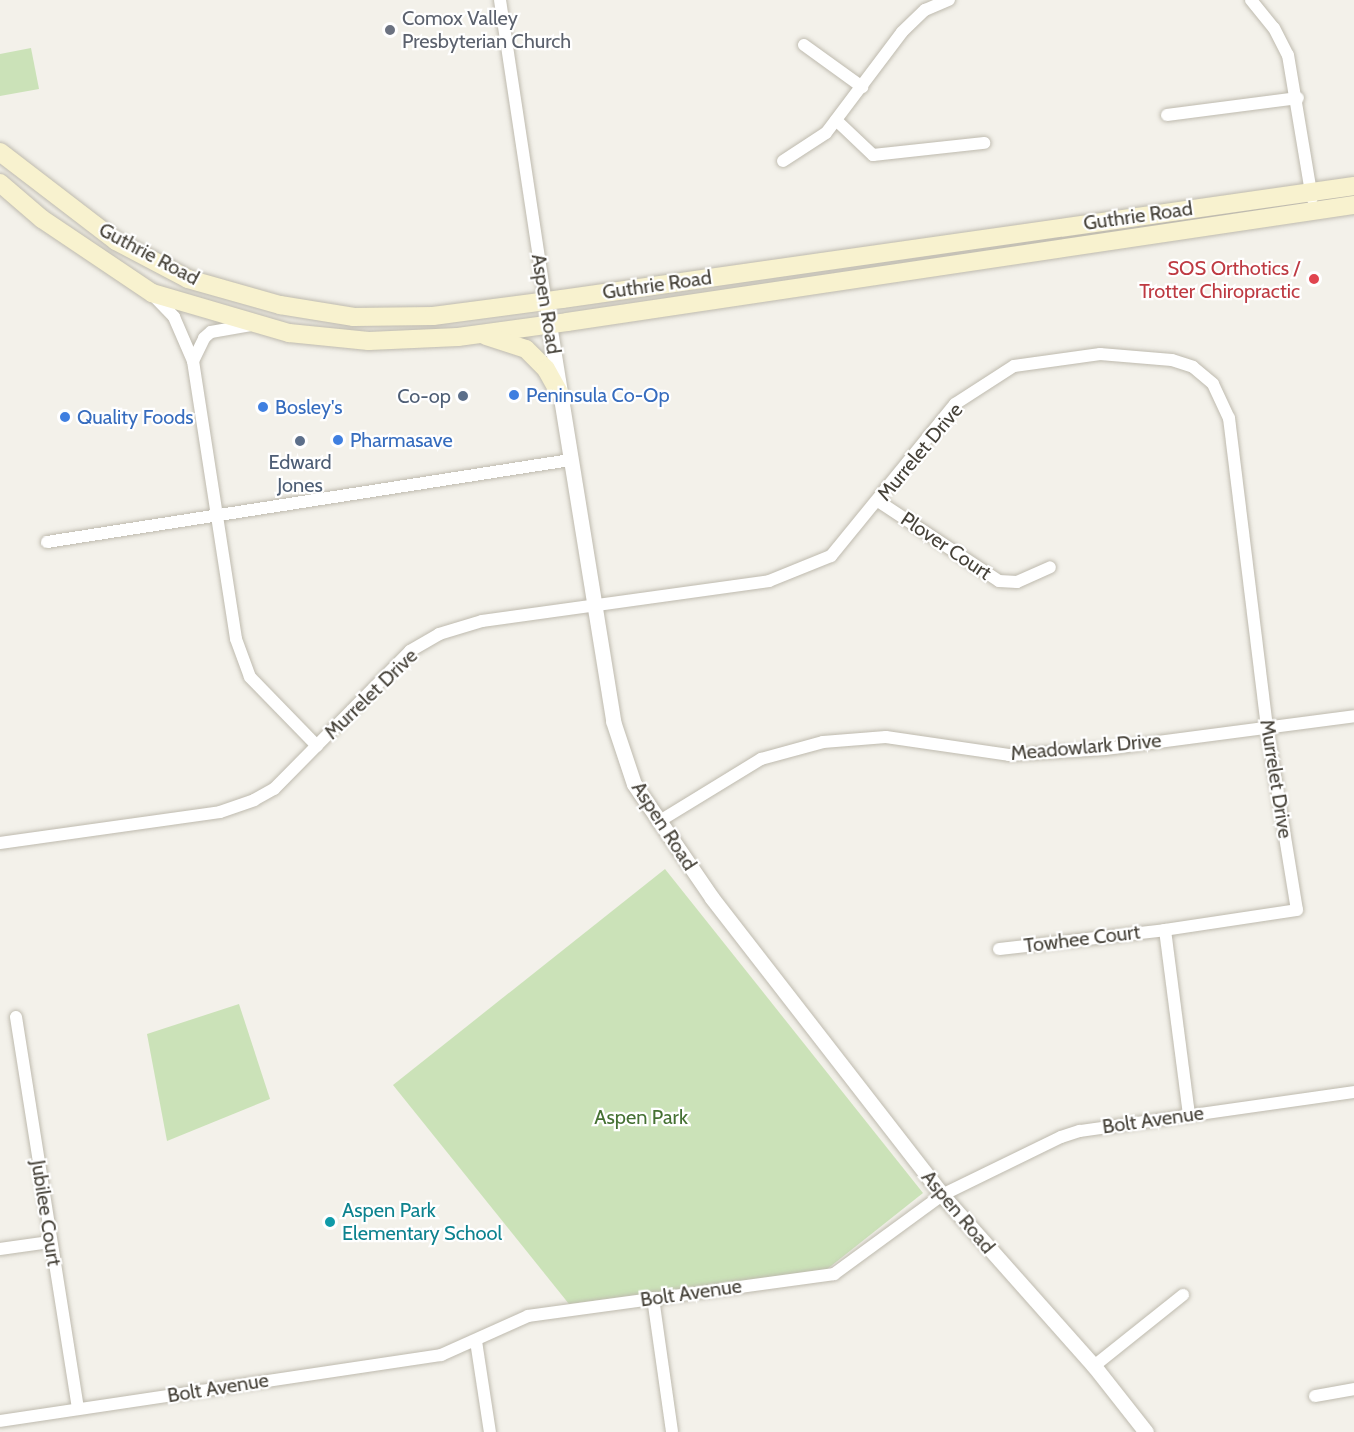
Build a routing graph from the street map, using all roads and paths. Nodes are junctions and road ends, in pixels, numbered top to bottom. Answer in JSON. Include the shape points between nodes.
{"nodes":[{"id":1,"x":500,"y":0,"type":"edge"},
{"id":2,"x":949,"y":0,"type":"edge"},
{"id":3,"x":1251,"y":0,"type":"edge"},
{"id":4,"x":804,"y":45,"type":"dead end"},
{"id":5,"x":862,"y":87,"type":"junction"},
{"id":6,"x":1298,"y":98,"type":"junction"},
{"id":7,"x":1167,"y":116,"type":"dead end"},
{"id":8,"x":836,"y":120,"type":"junction"},
{"id":9,"x":984,"y":143,"type":"dead end"},
{"id":10,"x":0,"y":152,"type":"edge"},
{"id":11,"x":783,"y":161,"type":"dead end"},
{"id":12,"x":0,"y":183,"type":"edge"},
{"id":13,"x":1354,"y":186,"type":"edge"},
{"id":14,"x":1311,"y":191,"type":"junction"},
{"id":15,"x":1354,"y":205,"type":"edge"},
{"id":16,"x":1314,"y":212,"type":"junction"},
{"id":17,"x":152,"y":293,"type":"junction"},
{"id":18,"x":546,"y":301,"type":"junction"},
{"id":19,"x":258,"y":324,"type":"junction"},
{"id":20,"x":549,"y":324,"type":"junction"},
{"id":21,"x":478,"y":334,"type":"junction"},
{"id":22,"x":193,"y":361,"type":"junction"},
{"id":23,"x":560,"y":392,"type":"junction"},
{"id":24,"x":570,"y":460,"type":"junction"},
{"id":25,"x":878,"y":501,"type":"junction"},
{"id":26,"x":216,"y":516,"type":"junction"},
{"id":27,"x":47,"y":542,"type":"dead end"},
{"id":28,"x":1050,"y":567,"type":"dead end"},
{"id":29,"x":592,"y":607,"type":"junction"},
{"id":30,"x":1354,"y":716,"type":"edge"},
{"id":31,"x":1267,"y":727,"type":"junction"},
{"id":32,"x":317,"y":746,"type":"junction"},
{"id":33,"x":658,"y":822,"type":"junction"},
{"id":34,"x":0,"y":843,"type":"edge"},
{"id":35,"x":1165,"y":930,"type":"junction"},
{"id":36,"x":999,"y":949,"type":"dead end"},
{"id":37,"x":16,"y":1017,"type":"dead end"},
{"id":38,"x":1354,"y":1092,"type":"edge"},
{"id":39,"x":1189,"y":1115,"type":"junction"},
{"id":40,"x":942,"y":1195,"type":"junction"},
{"id":41,"x":50,"y":1242,"type":"junction"},
{"id":42,"x":0,"y":1249,"type":"edge"},
{"id":43,"x":1183,"y":1295,"type":"dead end"},
{"id":44,"x":653,"y":1298,"type":"junction"},
{"id":45,"x":476,"y":1341,"type":"junction"},
{"id":46,"x":1094,"y":1366,"type":"junction"},
{"id":47,"x":1354,"y":1389,"type":"edge"},
{"id":48,"x":1315,"y":1396,"type":"dead end"},
{"id":49,"x":78,"y":1410,"type":"junction"},
{"id":50,"x":0,"y":1421,"type":"edge"},
{"id":51,"x":490,"y":1432,"type":"edge"},
{"id":52,"x":672,"y":1432,"type":"edge"},
{"id":53,"x":1146,"y":1432,"type":"edge"}],
"edges":[{"from":1,"to":18,"type":"street","name":"Aspen Road"},
{"from":2,"to":5,"type":"street","via":[[925,10],[902,32]]},
{"from":3,"to":6,"type":"street","via":[[1274,28],[1288,55]]},
{"from":4,"to":5,"type":"street"},
{"from":5,"to":8,"type":"street"},
{"from":6,"to":7,"type":"street"},
{"from":6,"to":14,"type":"street"},
{"from":8,"to":9,"type":"street","via":[[873,155]]},
{"from":8,"to":11,"type":"street","via":[[826,133]]},
{"from":10,"to":18,"type":"main road","name":"Guthrie Road","via":[[116,241],[188,279],[280,305],[354,316],[433,316]]},
{"from":12,"to":17,"type":"main road","name":"Guthrie Road","via":[[42,219]]},
{"from":13,"to":14,"type":"main road","name":"Guthrie Road"},
{"from":14,"to":16,"type":"street"},
{"from":14,"to":18,"type":"main road","name":"Guthrie Road"},
{"from":15,"to":16,"type":"main road","name":"Guthrie Road"},
{"from":16,"to":20,"type":"main road","name":"Guthrie Road"},
{"from":17,"to":19,"type":"main road","name":"Guthrie Road"},
{"from":17,"to":22,"type":"street","via":[[174,317]]},
{"from":18,"to":20,"type":"street","name":"Aspen Road"},
{"from":19,"to":21,"type":"main road","name":"Guthrie Road","via":[[289,333],[369,341]]},
{"from":19,"to":22,"type":"street","via":[[211,332]]},
{"from":20,"to":21,"type":"main road","name":"Guthrie Road"},
{"from":20,"to":23,"type":"street","name":"Aspen Road"},
{"from":21,"to":23,"type":"main road","via":[[526,349],[546,369]]},
{"from":22,"to":26,"type":"street"},
{"from":23,"to":24,"type":"street","name":"Aspen Road"},
{"from":24,"to":26,"type":"street"},
{"from":24,"to":29,"type":"street","name":"Aspen Road"},
{"from":25,"to":28,"type":"street","name":"Plover Court","via":[[999,581],[1017,582]]},
{"from":25,"to":29,"type":"street","name":"Murrelet Drive","via":[[831,556],[769,580]]},
{"from":25,"to":31,"type":"street","name":"Murrelet Drive","via":[[955,404],[1014,366],[1100,354],[1148,356],[1193,367],[1213,384],[1229,418]]},
{"from":26,"to":27,"type":"street"},
{"from":26,"to":32,"type":"street","via":[[236,639],[250,676]]},
{"from":29,"to":32,"type":"street","name":"Murrelet Drive","via":[[482,621],[440,634],[410,651]]},
{"from":29,"to":33,"type":"street","name":"Aspen Road","via":[[612,722],[634,784]]},
{"from":30,"to":31,"type":"street","name":"Meadowlark Drive"},
{"from":31,"to":33,"type":"street","name":"Meadowlark Drive","via":[[1105,749],[1009,755],[886,737],[823,742],[761,759]]},
{"from":31,"to":35,"type":"street","name":"Murrelet Drive","via":[[1297,910]]},
{"from":32,"to":34,"type":"street","name":"Murrelet Drive","via":[[274,789],[220,812]]},
{"from":33,"to":40,"type":"street","name":"Aspen Road","via":[[712,898]]},
{"from":35,"to":36,"type":"street","name":"Towhee Court"},
{"from":35,"to":39,"type":"street"},
{"from":37,"to":41,"type":"street","name":"Jubilee Court"},
{"from":38,"to":39,"type":"street","name":"Bolt Avenue"},
{"from":39,"to":40,"type":"street","name":"Bolt Avenue","via":[[1080,1131]]},
{"from":40,"to":44,"type":"street","name":"Bolt Avenue","via":[[834,1274]]},
{"from":40,"to":46,"type":"street","name":"Aspen Road"},
{"from":41,"to":42,"type":"street"},
{"from":41,"to":49,"type":"street","name":"Jubilee Court"},
{"from":43,"to":46,"type":"street"},
{"from":44,"to":45,"type":"street","name":"Bolt Avenue","via":[[528,1316]]},
{"from":44,"to":52,"type":"street"},
{"from":45,"to":49,"type":"street","name":"Bolt Avenue","via":[[441,1355]]},
{"from":45,"to":51,"type":"street"},
{"from":46,"to":53,"type":"street","name":"Aspen Road"},
{"from":47,"to":48,"type":"street"},
{"from":49,"to":50,"type":"street","name":"Bolt Avenue"}]}
